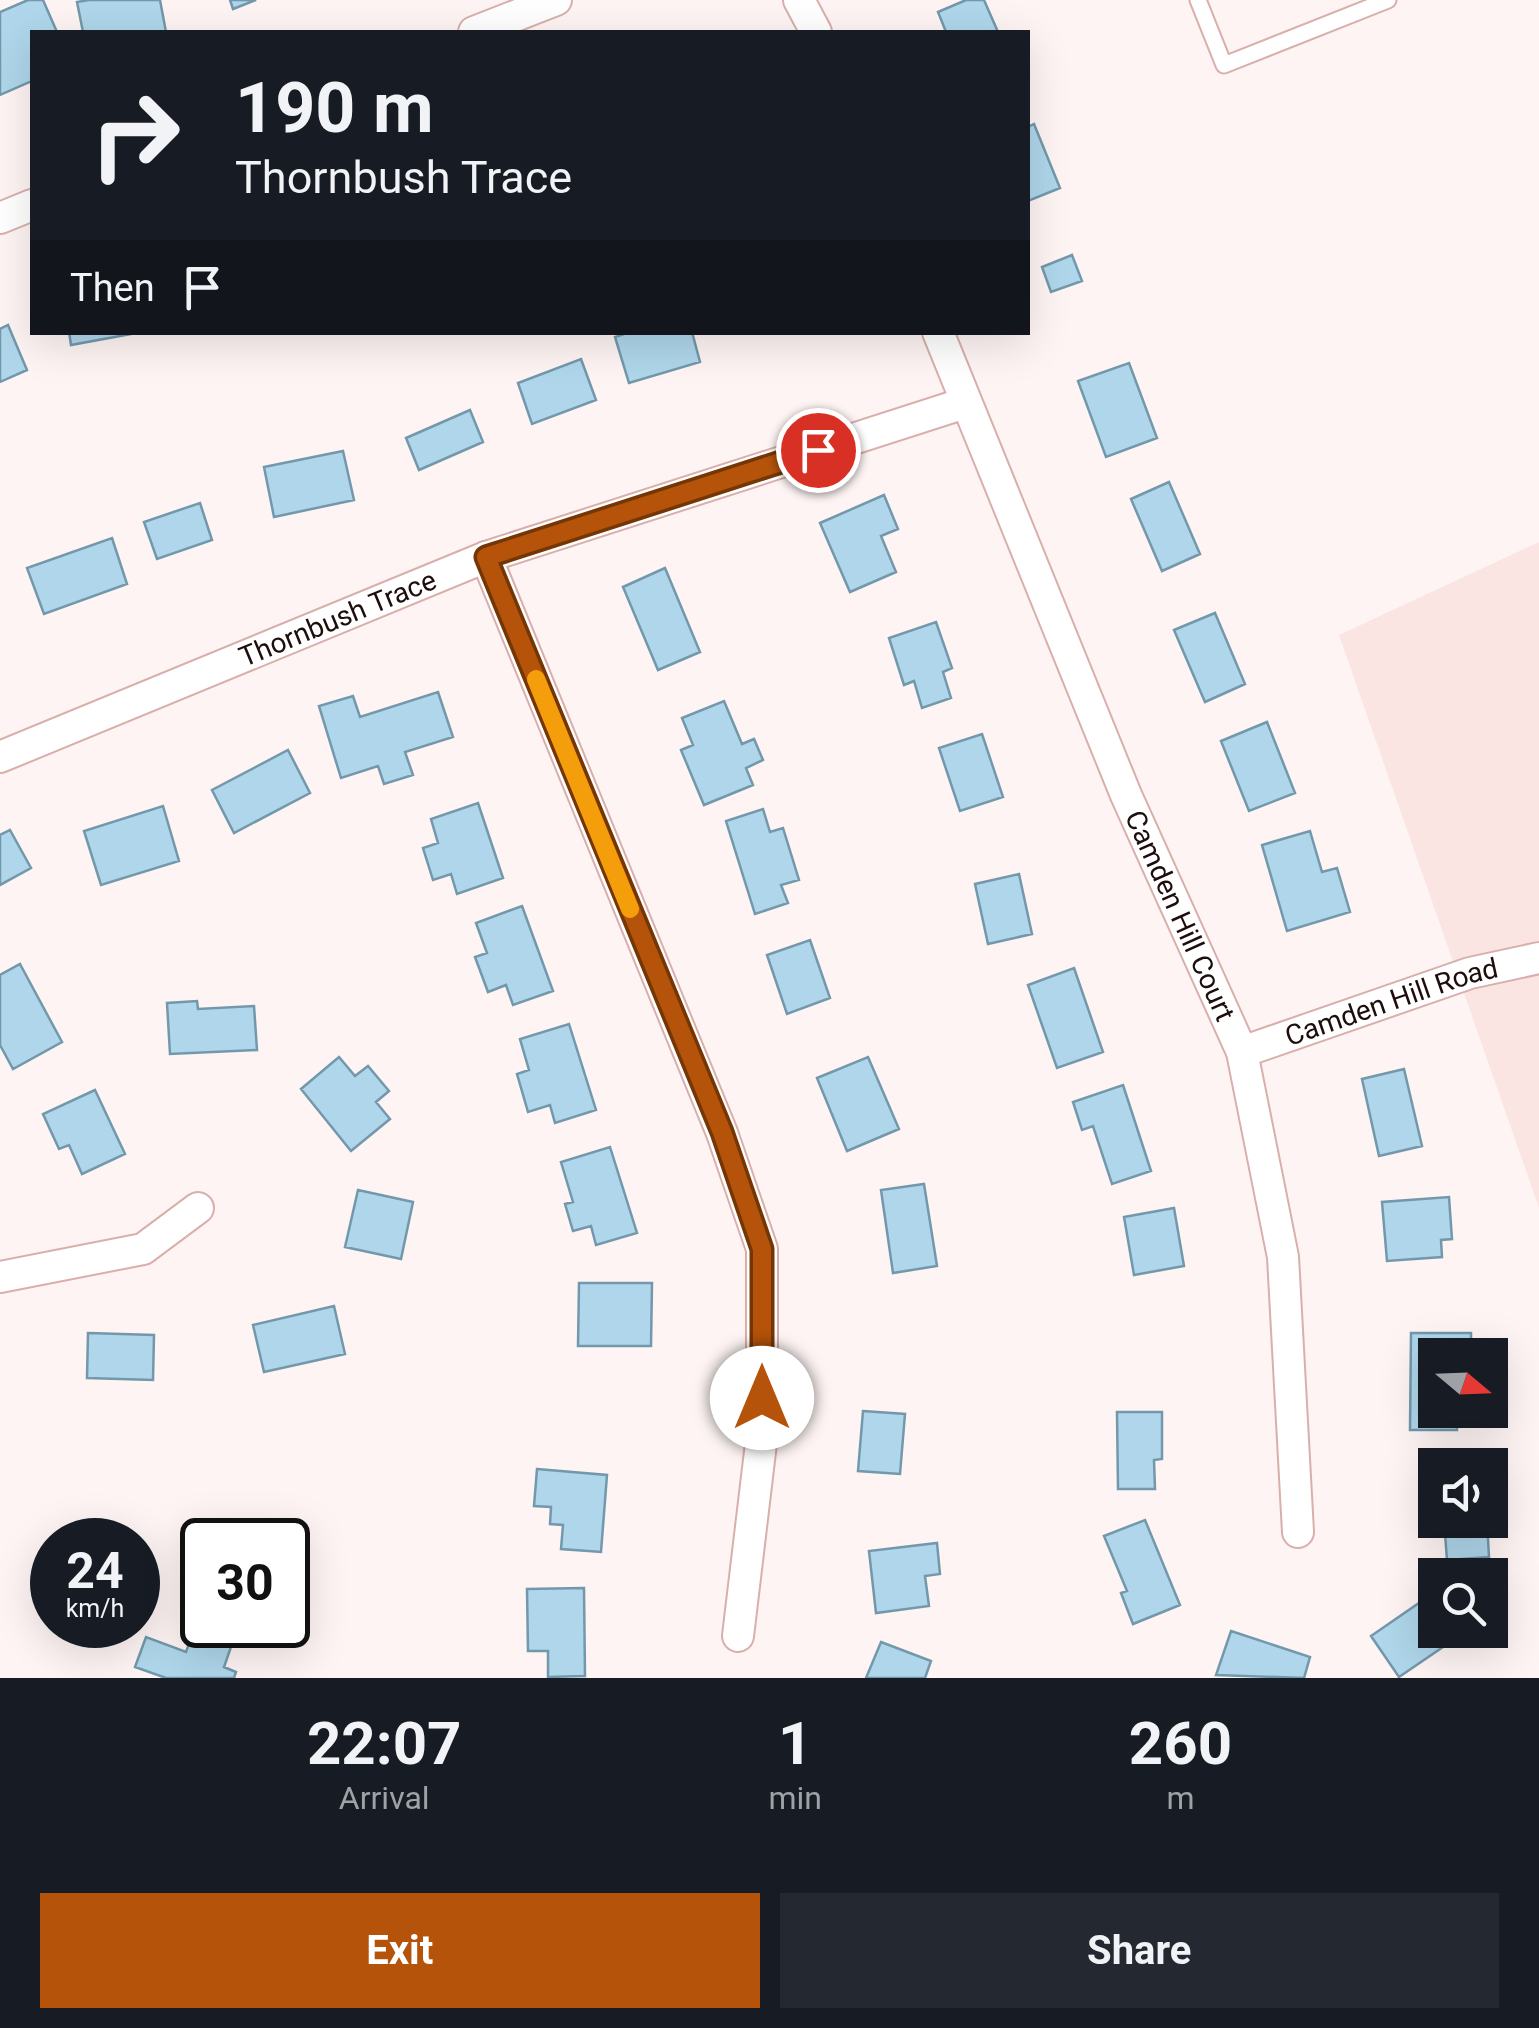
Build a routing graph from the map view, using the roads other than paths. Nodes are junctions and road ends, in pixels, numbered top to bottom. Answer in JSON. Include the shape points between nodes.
{"nodes":[{"id":1,"x":556,"y":0,"type":"edge"},
{"id":2,"x":799,"y":0,"type":"edge"},
{"id":3,"x":1198,"y":0,"type":"edge"},
{"id":4,"x":1388,"y":0,"type":"edge"},
{"id":5,"x":479,"y":30,"type":"edge"},
{"id":6,"x":815,"y":30,"type":"edge"},
{"id":7,"x":30,"y":206,"type":"edge"},
{"id":8,"x":0,"y":218,"type":"edge"},
{"id":9,"x":939,"y":335,"type":"edge"},
{"id":10,"x":965,"y":403,"type":"junction"},
{"id":11,"x":486,"y":557,"type":"junction"},
{"id":12,"x":0,"y":757,"type":"edge"},
{"id":13,"x":1539,"y":958,"type":"edge"},
{"id":14,"x":1242,"y":1052,"type":"junction"},
{"id":15,"x":198,"y":1208,"type":"dead end"},
{"id":16,"x":0,"y":1277,"type":"edge"},
{"id":17,"x":1298,"y":1532,"type":"dead end"},
{"id":18,"x":738,"y":1636,"type":"dead end"}],
"edges":[{"from":1,"to":5,"type":"street"},
{"from":2,"to":6,"type":"street"},
{"from":3,"to":4,"type":"lane","via":[[1224,65]]},
{"from":7,"to":8,"type":"street"},
{"from":9,"to":10,"type":"street","name":"Camden Hill Court"},
{"from":10,"to":11,"type":"street","name":"Thornbush Trace"},
{"from":10,"to":14,"type":"street","name":"Camden Hill Court","via":[[1126,794]]},
{"from":11,"to":12,"type":"street","name":"Thornbush Trace"},
{"from":11,"to":18,"type":"street","via":[[722,1132],[762,1249],[762,1435]]},
{"from":13,"to":14,"type":"street","name":"Camden Hill Road","via":[[1470,972]]},
{"from":14,"to":17,"type":"street","name":"Camden Hill Court","via":[[1284,1257]]},
{"from":15,"to":16,"type":"street","via":[[142,1249]]}]}
